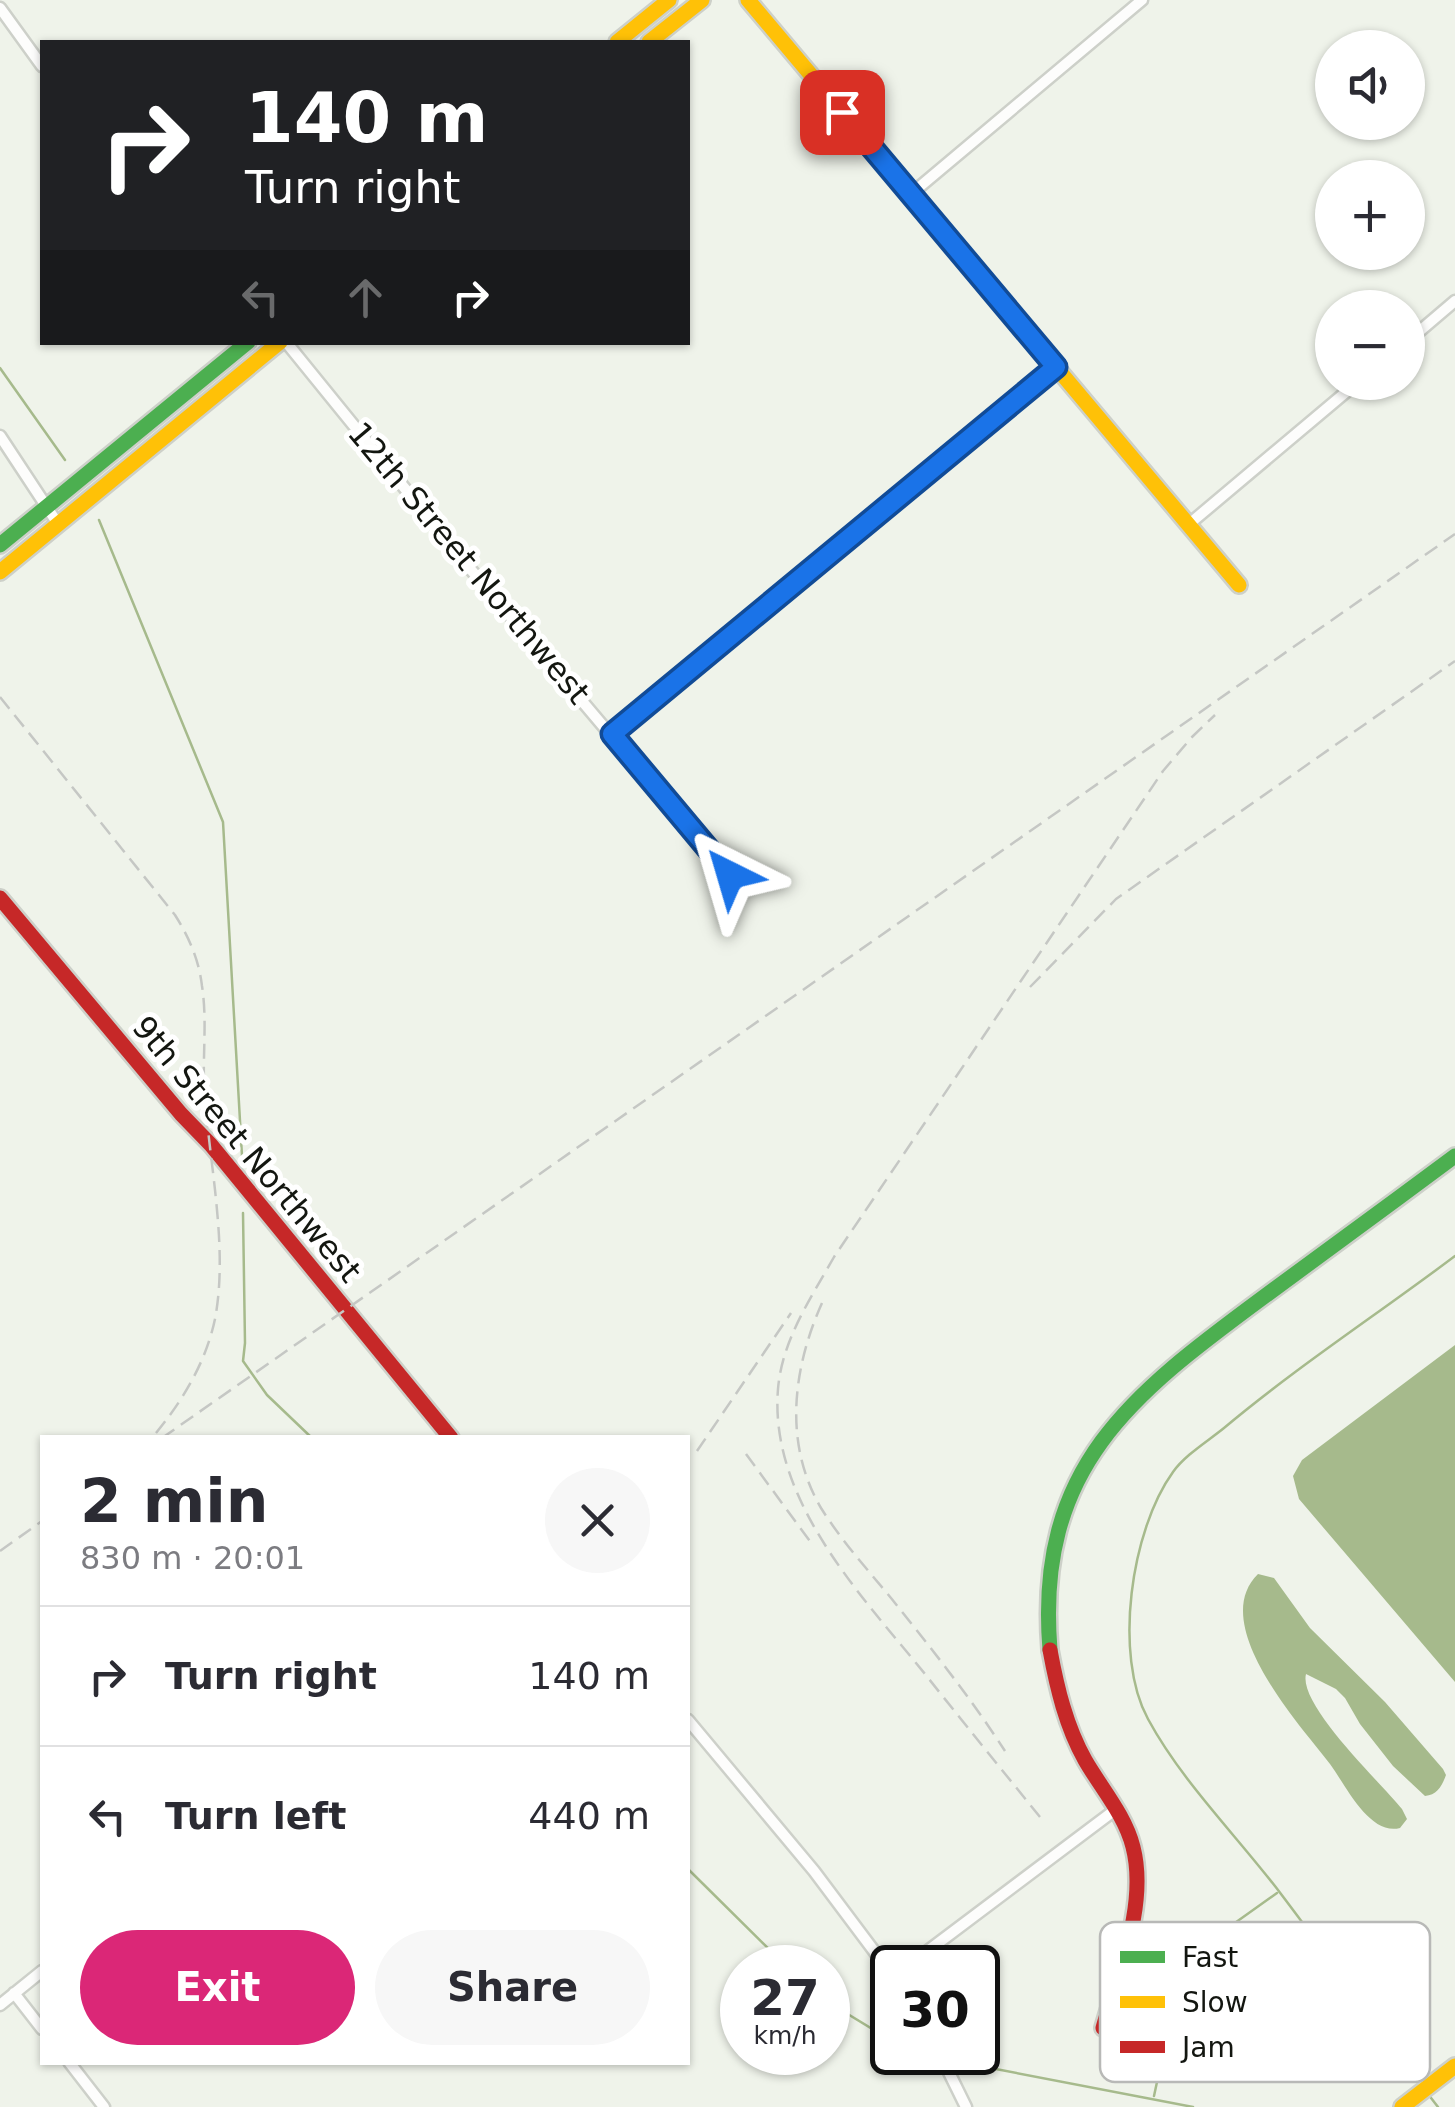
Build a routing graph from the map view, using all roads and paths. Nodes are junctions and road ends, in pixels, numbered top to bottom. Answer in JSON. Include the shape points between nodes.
{"nodes":[{"id":1,"x":669,"y":0,"type":"edge"},
{"id":2,"x":702,"y":0,"type":"edge"},
{"id":3,"x":748,"y":0,"type":"edge"},
{"id":4,"x":1142,"y":0,"type":"edge"},
{"id":5,"x":0,"y":8,"type":"edge"},
{"id":6,"x":619,"y":40,"type":"edge"},
{"id":7,"x":652,"y":40,"type":"edge"},
{"id":8,"x":40,"y":63,"type":"edge"},
{"id":9,"x":910,"y":194,"type":"junction"},
{"id":10,"x":1455,"y":301,"type":"edge"},
{"id":11,"x":1425,"y":327,"type":"edge"},
{"id":12,"x":244,"y":345,"type":"edge"},
{"id":13,"x":279,"y":345,"type":"edge"},
{"id":14,"x":285,"y":345,"type":"edge"},
{"id":15,"x":1056,"y":367,"type":"junction"},
{"id":16,"x":1337,"y":400,"type":"edge"},
{"id":17,"x":0,"y":436,"type":"edge"},
{"id":18,"x":46,"y":508,"type":"junction"},
{"id":19,"x":58,"y":524,"type":"junction"},
{"id":20,"x":1188,"y":525,"type":"junction"},
{"id":21,"x":0,"y":544,"type":"edge"},
{"id":22,"x":0,"y":572,"type":"edge"},
{"id":23,"x":1239,"y":585,"type":"dead end"},
{"id":24,"x":612,"y":734,"type":"junction"},
{"id":25,"x":730,"y":875,"type":"dead end"},
{"id":26,"x":3,"y":906,"type":"edge"},
{"id":27,"x":1455,"y":1156,"type":"edge"},
{"id":28,"x":449,"y":1435,"type":"edge"},
{"id":29,"x":690,"y":1722,"type":"edge"},
{"id":30,"x":1116,"y":1810,"type":"junction"},
{"id":31,"x":1129,"y":1922,"type":"edge"},
{"id":32,"x":936,"y":1945,"type":"edge"},
{"id":33,"x":870,"y":1946,"type":"edge"},
{"id":34,"x":40,"y":1973,"type":"edge"},
{"id":35,"x":14,"y":1994,"type":"junction"},
{"id":36,"x":0,"y":2005,"type":"edge"},
{"id":37,"x":40,"y":2026,"type":"edge"},
{"id":38,"x":71,"y":2065,"type":"edge"},
{"id":39,"x":1455,"y":2066,"type":"edge"},
{"id":40,"x":950,"y":2075,"type":"edge"},
{"id":41,"x":104,"y":2107,"type":"edge"},
{"id":42,"x":966,"y":2107,"type":"edge"},
{"id":43,"x":1402,"y":2107,"type":"edge"}],
"edges":[{"from":1,"to":6,"type":"street"},
{"from":2,"to":7,"type":"street"},
{"from":3,"to":9,"type":"street"},
{"from":4,"to":9,"type":"street"},
{"from":5,"to":8,"type":"street"},
{"from":9,"to":15,"type":"street"},
{"from":10,"to":11,"type":"street"},
{"from":12,"to":18,"type":"street"},
{"from":13,"to":19,"type":"street"},
{"from":14,"to":24,"type":"street","name":"12th Street Northwest"},
{"from":15,"to":20,"type":"street"},
{"from":15,"to":24,"type":"street"},
{"from":16,"to":20,"type":"street"},
{"from":17,"to":18,"type":"street"},
{"from":18,"to":19,"type":"street"},
{"from":18,"to":21,"type":"street"},
{"from":19,"to":22,"type":"street"},
{"from":20,"to":23,"type":"street"},
{"from":24,"to":25,"type":"street","name":"12th Street Northwest"},
{"from":26,"to":28,"type":"street","name":"9th Street Northwest","via":[[211,1145]]},
{"from":27,"to":30,"type":"street","via":[[1154,1381],[1114,1424],[1072,1492],[1050,1582],[1054,1682],[1086,1764]]},
{"from":29,"to":33,"type":"street"},
{"from":30,"to":31,"type":"street","via":[[1129,1830],[1136,1864]]},
{"from":30,"to":32,"type":"street"},
{"from":34,"to":35,"type":"street"},
{"from":35,"to":36,"type":"street"},
{"from":35,"to":37,"type":"street"},
{"from":38,"to":41,"type":"street"},
{"from":39,"to":43,"type":"street"},
{"from":40,"to":42,"type":"street"}]}
